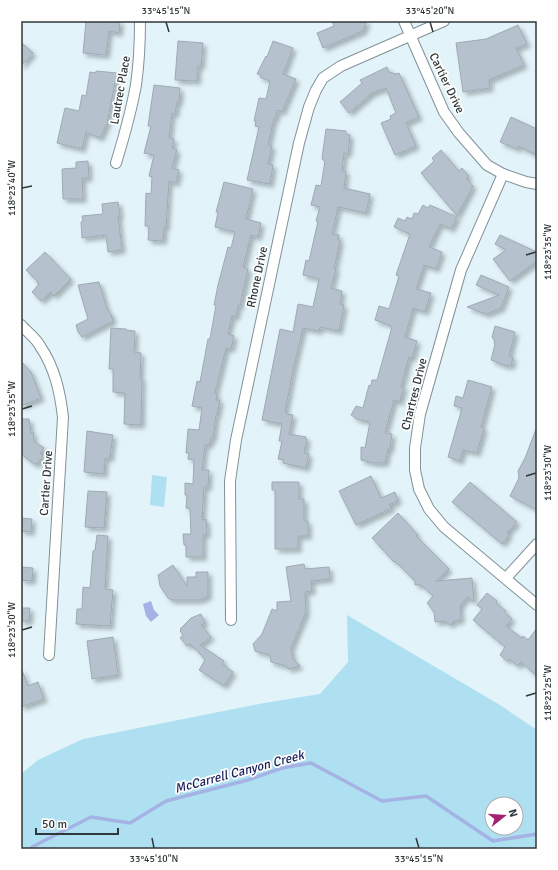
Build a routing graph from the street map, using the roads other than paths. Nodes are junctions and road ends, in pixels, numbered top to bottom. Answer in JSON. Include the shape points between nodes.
{"nodes":[{"id":1,"x":140,"y":21,"type":"edge"},
{"id":2,"x":404,"y":21,"type":"edge"},
{"id":3,"x":444,"y":21,"type":"edge"},
{"id":4,"x":411,"y":36,"type":"junction"},
{"id":5,"x":116,"y":163,"type":"dead end"},
{"id":6,"x":503,"y":174,"type":"junction"},
{"id":7,"x":537,"y":184,"type":"edge"},
{"id":8,"x":21,"y":325,"type":"edge"},
{"id":9,"x":537,"y":544,"type":"edge"},
{"id":10,"x":506,"y":578,"type":"junction"},
{"id":11,"x":537,"y":605,"type":"edge"},
{"id":12,"x":231,"y":620,"type":"dead end"},
{"id":13,"x":49,"y":655,"type":"dead end"}],
"edges":[{"from":1,"to":5,"type":"street","name":"Lautrec Place","via":[[136,86]]},
{"from":2,"to":4,"type":"street","name":"Cartier Drive"},
{"from":3,"to":4,"type":"street","name":"Rhone Drive"},
{"from":4,"to":6,"type":"street","name":"Cartier Drive","via":[[444,112],[487,165]]},
{"from":4,"to":12,"type":"street","name":"Rhone Drive","via":[[341,66],[323,78],[309,107],[297,151],[236,440],[230,481]]},
{"from":6,"to":7,"type":"street","name":"Cartier Drive"},
{"from":6,"to":10,"type":"street","name":"Chartres Drive","via":[[461,270],[420,414],[415,470],[419,489],[429,510],[444,527]]},
{"from":8,"to":13,"type":"street","name":"Cartier Drive","via":[[40,345],[54,373],[61,397],[63,417]]},
{"from":9,"to":10,"type":"street"},
{"from":10,"to":11,"type":"street","name":"Chartres Drive"}]}
